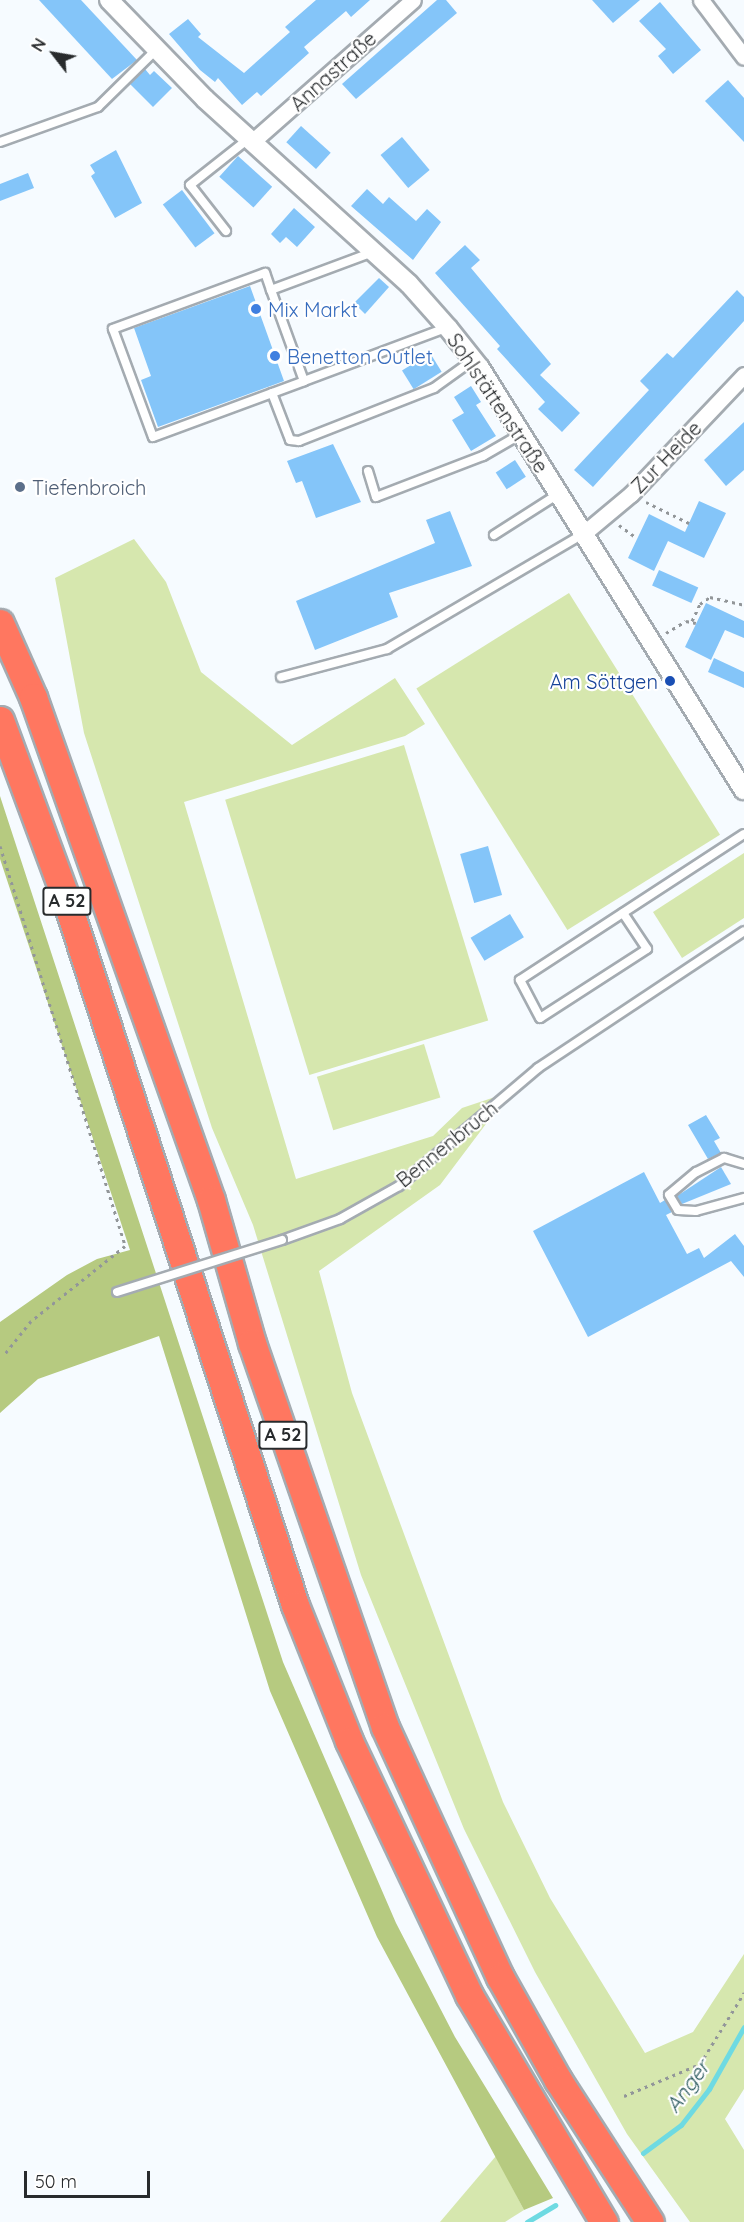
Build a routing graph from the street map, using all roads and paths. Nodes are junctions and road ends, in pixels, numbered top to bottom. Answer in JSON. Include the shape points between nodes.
{"nodes":[{"id":1,"x":109,"y":0,"type":"edge"},
{"id":2,"x":413,"y":0,"type":"edge"},
{"id":3,"x":701,"y":0,"type":"edge"},
{"id":4,"x":156,"y":50,"type":"junction"},
{"id":5,"x":744,"y":57,"type":"edge"},
{"id":6,"x":251,"y":140,"type":"junction"},
{"id":7,"x":0,"y":142,"type":"edge"},
{"id":8,"x":226,"y":231,"type":"dead end"},
{"id":9,"x":375,"y":251,"type":"junction"},
{"id":10,"x":271,"y":290,"type":"junction"},
{"id":11,"x":448,"y":328,"type":"junction"},
{"id":12,"x":473,"y":360,"type":"junction"},
{"id":13,"x":744,"y":375,"type":"edge"},
{"id":14,"x":304,"y":381,"type":"junction"},
{"id":15,"x":272,"y":393,"type":"junction"},
{"id":16,"x":521,"y":434,"type":"junction"},
{"id":17,"x":368,"y":471,"type":"dead end"},
{"id":18,"x":558,"y":494,"type":"junction"},
{"id":19,"x":631,"y":494,"type":"junction"},
{"id":20,"x":609,"y":516,"type":"junction"},
{"id":21,"x":689,"y":523,"type":"dead end"},
{"id":22,"x":583,"y":534,"type":"junction"},
{"id":23,"x":494,"y":535,"type":"dead end"},
{"id":24,"x":637,"y":538,"type":"dead end"},
{"id":25,"x":744,"y":605,"type":"edge"},
{"id":26,"x":0,"y":623,"type":"edge"},
{"id":27,"x":651,"y":641,"type":"junction"},
{"id":28,"x":281,"y":677,"type":"dead end"},
{"id":29,"x":0,"y":720,"type":"edge"},
{"id":30,"x":744,"y":790,"type":"edge"},
{"id":31,"x":744,"y":834,"type":"edge"},
{"id":32,"x":0,"y":846,"type":"edge"},
{"id":33,"x":623,"y":913,"type":"junction"},
{"id":34,"x":744,"y":931,"type":"edge"},
{"id":35,"x":744,"y":1164,"type":"edge"},
{"id":36,"x":744,"y":1198,"type":"edge"},
{"id":37,"x":117,"y":1292,"type":"dead end"},
{"id":38,"x":4,"y":1355,"type":"dead end"},
{"id":39,"x":744,"y":1993,"type":"edge"},
{"id":40,"x":624,"y":2096,"type":"dead end"},
{"id":41,"x":604,"y":2222,"type":"edge"},
{"id":42,"x":650,"y":2222,"type":"edge"}],
"edges":[{"from":1,"to":4,"type":"street","name":"Sohlstättenstraße"},
{"from":2,"to":6,"type":"street","name":"Annastraße"},
{"from":3,"to":5,"type":"street"},
{"from":4,"to":6,"type":"street","name":"Sohlstättenstraße"},
{"from":4,"to":7,"type":"lane","via":[[98,107]]},
{"from":6,"to":8,"type":"lane","via":[[190,185]]},
{"from":6,"to":9,"type":"street","name":"Sohlstättenstraße"},
{"from":9,"to":10,"type":"lane"},
{"from":9,"to":11,"type":"street","name":"Sohlstättenstraße"},
{"from":10,"to":14,"type":"lane"},
{"from":10,"to":15,"type":"lane","via":[[265,273],[113,329],[153,437]]},
{"from":11,"to":12,"type":"street","name":"Sohlstättenstraße"},
{"from":11,"to":14,"type":"lane"},
{"from":12,"to":15,"type":"lane","via":[[434,388],[299,441],[290,440]]},
{"from":12,"to":16,"type":"street","name":"Sohlstättenstraße"},
{"from":13,"to":19,"type":"street","name":"Zur Heide"},
{"from":14,"to":15,"type":"lane"},
{"from":16,"to":17,"type":"lane","via":[[483,456],[376,497]]},
{"from":16,"to":18,"type":"street","name":"Sohlstättenstraße"},
{"from":18,"to":22,"type":"street","name":"Sohlstättenstraße"},
{"from":18,"to":23,"type":"lane"},
{"from":19,"to":20,"type":"street","name":"Zur Heide"},
{"from":19,"to":21,"type":"path"},
{"from":20,"to":22,"type":"street","name":"Zur Heide"},
{"from":20,"to":24,"type":"path"},
{"from":22,"to":27,"type":"street","name":"Sohlstättenstraße"},
{"from":22,"to":28,"type":"lane","via":[[387,649]]},
{"from":25,"to":27,"type":"path","via":[[710,597],[700,604],[694,622]]},
{"from":26,"to":42,"type":"highway","number":"A 52","via":[[33,697],[207,1189],[308,1512],[385,1727],[500,1977],[558,2080]]},
{"from":27,"to":30,"type":"street","name":"Sohlstättenstraße"},
{"from":29,"to":41,"type":"highway","number":"A 52","via":[[65,896],[295,1605],[349,1741],[469,1995]]},
{"from":31,"to":33,"type":"lane"},
{"from":32,"to":38,"type":"path","via":[[125,1246],[31,1321]]},
{"from":33,"to":33,"type":"lane","via":[[520,980],[540,1018],[647,949]]},
{"from":34,"to":37,"type":"lane","name":"Bennenbruch","bridge":true,"via":[[538,1068],[399,1186],[340,1219]]},
{"from":35,"to":36,"type":"lane","via":[[724,1158],[696,1172],[669,1195],[678,1210],[696,1210]]},
{"from":39,"to":40,"type":"path","via":[[700,2064]]}]}
